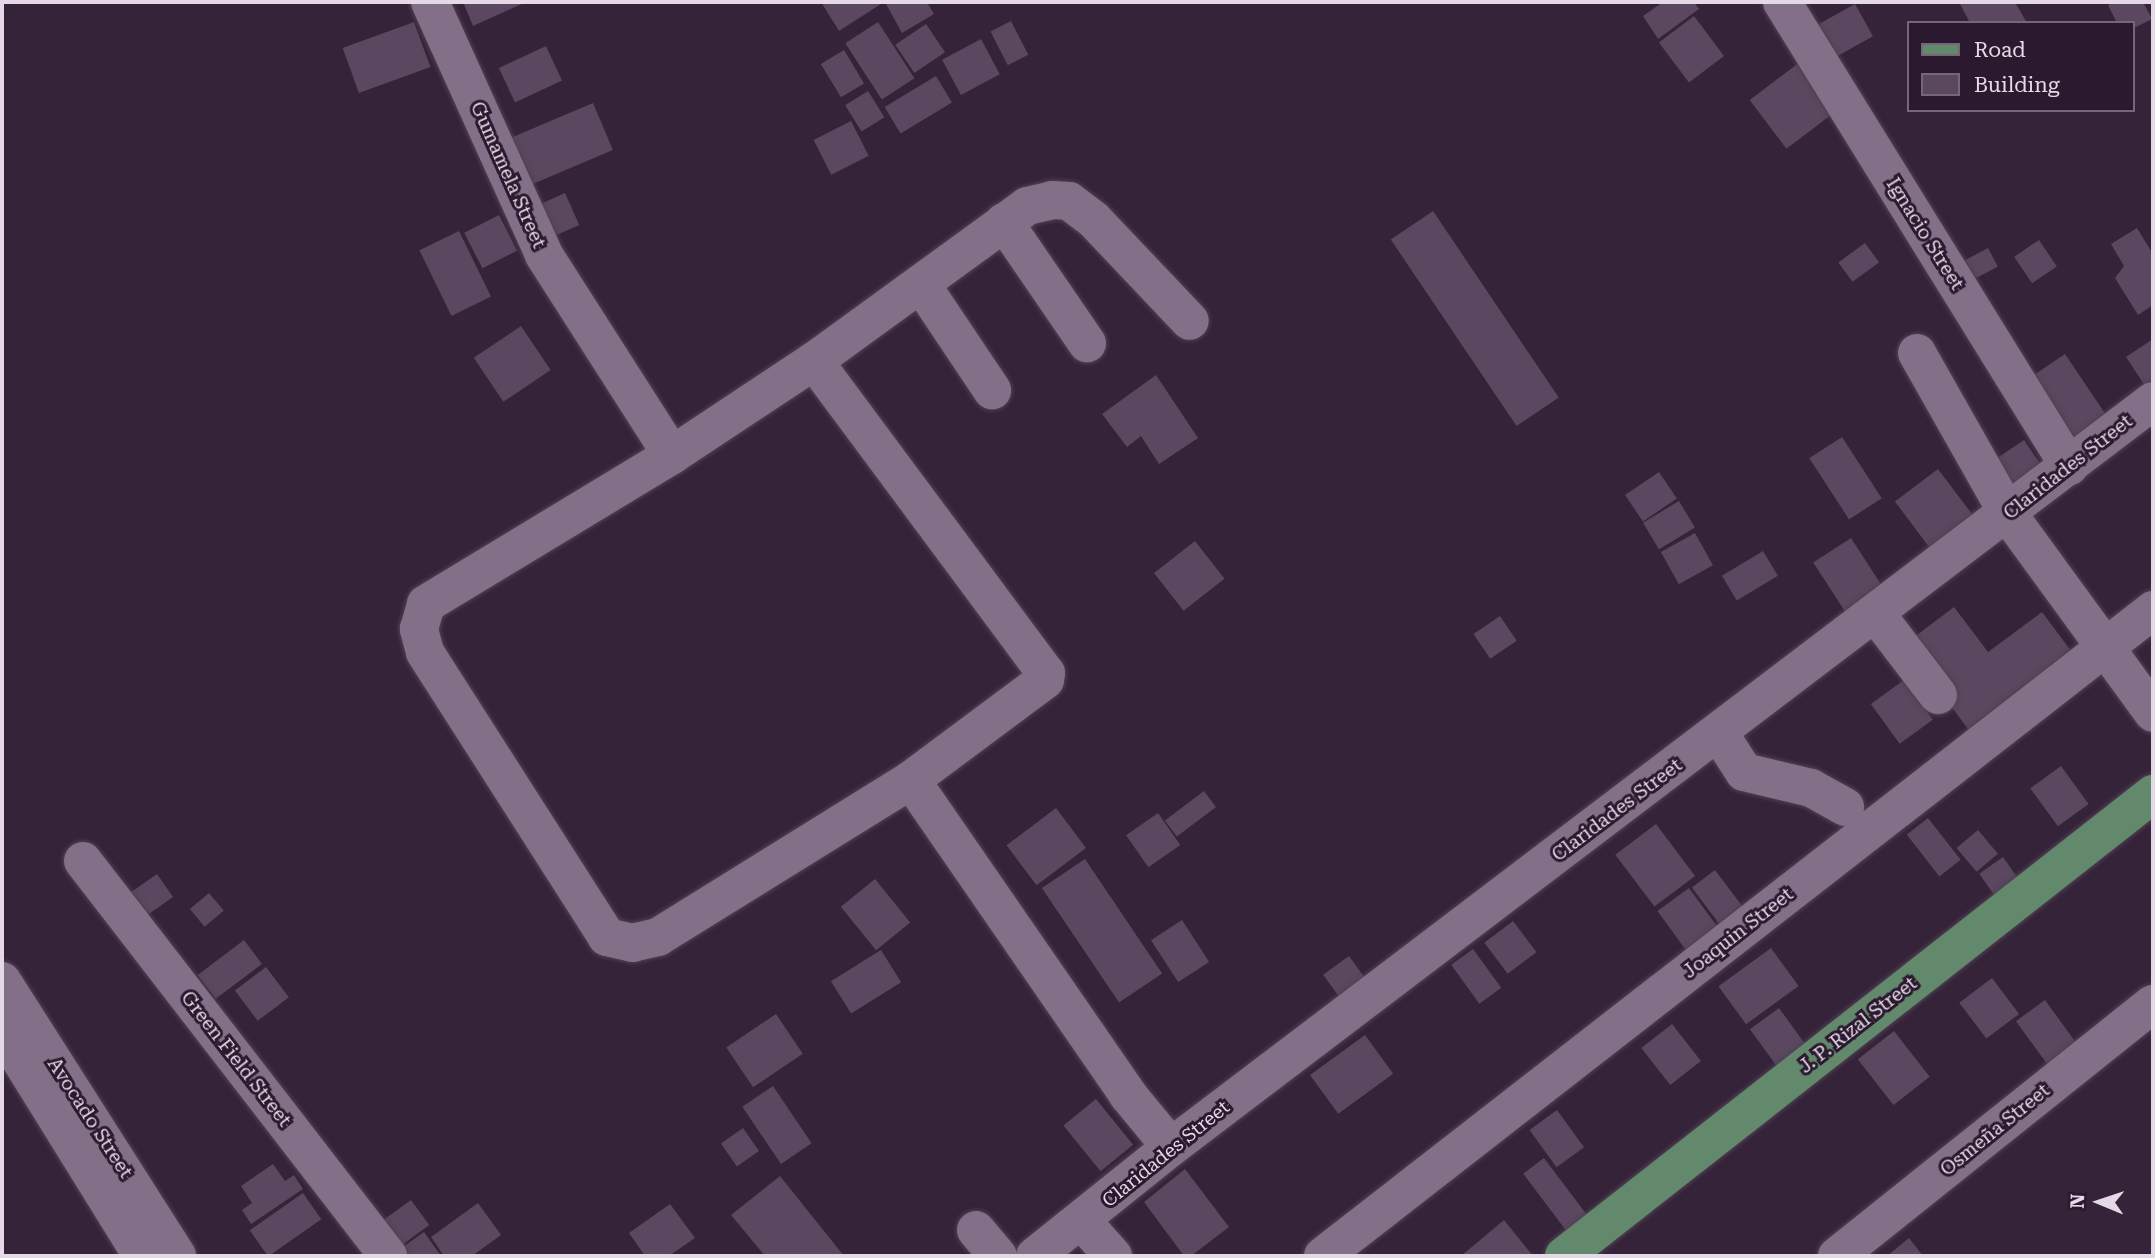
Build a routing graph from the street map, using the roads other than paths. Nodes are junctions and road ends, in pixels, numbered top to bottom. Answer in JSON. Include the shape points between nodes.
{"nodes":[{"id":1,"x":430,"y":2,"type":"edge"},
{"id":2,"x":1782,"y":2,"type":"edge"},
{"id":3,"x":1004,"y":222,"type":"junction"},
{"id":4,"x":921,"y":284,"type":"junction"},
{"id":5,"x":1190,"y":321,"type":"dead end"},
{"id":6,"x":1087,"y":343,"type":"dead end"},
{"id":7,"x":1917,"y":353,"type":"dead end"},
{"id":8,"x":814,"y":361,"type":"junction"},
{"id":9,"x":992,"y":390,"type":"dead end"},
{"id":10,"x":2153,"y":401,"type":"edge"},
{"id":11,"x":672,"y":455,"type":"junction"},
{"id":12,"x":2069,"y":466,"type":"junction"},
{"id":13,"x":2008,"y":514,"type":"junction"},
{"id":14,"x":2153,"y":610,"type":"edge"},
{"id":15,"x":1876,"y":614,"type":"junction"},
{"id":16,"x":2105,"y":647,"type":"junction"},
{"id":17,"x":1938,"y":695,"type":"dead end"},
{"id":18,"x":2153,"y":713,"type":"edge"},
{"id":19,"x":1719,"y":733,"type":"junction"},
{"id":20,"x":911,"y":780,"type":"junction"},
{"id":21,"x":2153,"y":794,"type":"edge"},
{"id":22,"x":1845,"y":807,"type":"dead end"},
{"id":23,"x":83,"y":861,"type":"dead end"},
{"id":24,"x":2,"y":981,"type":"edge"},
{"id":25,"x":2151,"y":1011,"type":"edge"},
{"id":26,"x":2,"y":1030,"type":"edge"},
{"id":27,"x":1171,"y":1147,"type":"junction"},
{"id":28,"x":1082,"y":1221,"type":"junction"},
{"id":29,"x":142,"y":1256,"type":"edge"},
{"id":30,"x":177,"y":1256,"type":"edge"},
{"id":31,"x":388,"y":1256,"type":"edge"},
{"id":32,"x":1035,"y":1256,"type":"edge"},
{"id":33,"x":1113,"y":1256,"type":"edge"},
{"id":34,"x":1323,"y":1256,"type":"edge"},
{"id":35,"x":1564,"y":1256,"type":"edge"},
{"id":36,"x":1837,"y":1256,"type":"edge"}],
"edges":[{"from":1,"to":11,"type":"street","name":"Gumamela Street","via":[[544,255]]},
{"from":2,"to":12,"type":"street","name":"Ignacio Street"},
{"from":3,"to":4,"type":"street"},
{"from":3,"to":5,"type":"street","via":[[1037,202],[1069,201],[1094,220]]},
{"from":3,"to":6,"type":"street"},
{"from":4,"to":8,"type":"street"},
{"from":4,"to":9,"type":"street"},
{"from":7,"to":13,"type":"street"},
{"from":8,"to":11,"type":"street"},
{"from":8,"to":20,"type":"street","via":[[1045,673],[1042,686]]},
{"from":10,"to":12,"type":"street","name":"Claridades Street"},
{"from":11,"to":20,"type":"street","via":[[426,604],[419,629],[425,652],[607,937],[633,943],[657,937]]},
{"from":12,"to":13,"type":"street","name":"Claridades Street"},
{"from":13,"to":15,"type":"street","name":"Claridades Street"},
{"from":13,"to":16,"type":"street"},
{"from":14,"to":16,"type":"street","name":"Joaquin Street"},
{"from":15,"to":17,"type":"street"},
{"from":15,"to":19,"type":"street","name":"Claridades Street"},
{"from":16,"to":18,"type":"street"},
{"from":16,"to":34,"type":"street","name":"Joaquin Street"},
{"from":19,"to":22,"type":"street","via":[[1744,772],[1811,788]]},
{"from":19,"to":27,"type":"street","name":"Claridades Street"},
{"from":20,"to":27,"type":"street","via":[[1128,1095]]},
{"from":21,"to":35,"type":"main road","name":"J. P. Rizal Street"},
{"from":23,"to":31,"type":"street","name":"Green Field Street"},
{"from":24,"to":30,"type":"street","name":"Avocado Street"},
{"from":25,"to":36,"type":"street","name":"Osmeña Street"},
{"from":26,"to":29,"type":"street"},
{"from":27,"to":28,"type":"street","name":"Claridades Street"},
{"from":28,"to":32,"type":"street","name":"Claridades Street"},
{"from":28,"to":33,"type":"street"}]}
